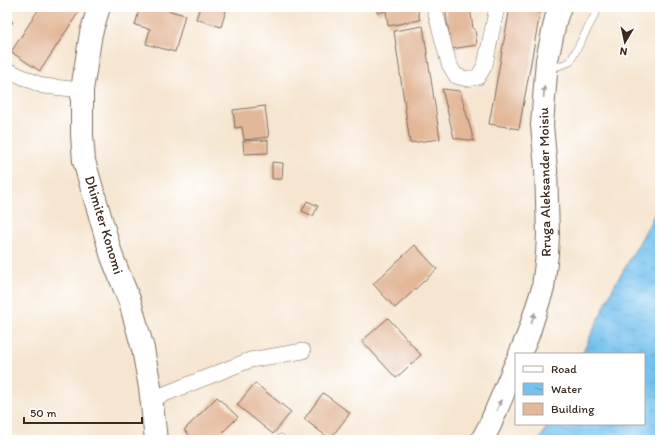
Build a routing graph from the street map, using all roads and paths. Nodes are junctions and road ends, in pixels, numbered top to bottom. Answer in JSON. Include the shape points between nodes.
{"nodes":[{"id":1,"x":99,"y":7,"type":"edge"},
{"id":2,"x":434,"y":7,"type":"edge"},
{"id":3,"x":498,"y":7,"type":"edge"},
{"id":4,"x":560,"y":7,"type":"edge"},
{"id":5,"x":598,"y":7,"type":"edge"},
{"id":6,"x":7,"y":70,"type":"edge"},
{"id":7,"x":546,"y":70,"type":"junction"},
{"id":8,"x":82,"y":90,"type":"junction"},
{"id":9,"x":303,"y":351,"type":"dead end"},
{"id":10,"x":520,"y":353,"type":"edge"},
{"id":11,"x":515,"y":365,"type":"edge"},
{"id":12,"x":152,"y":399,"type":"junction"},
{"id":13,"x":156,"y":440,"type":"edge"},
{"id":14,"x":482,"y":440,"type":"edge"}],
"edges":[{"from":1,"to":8,"type":"main road","name":"Dhimiter Konomi","via":[[91,33]]},
{"from":2,"to":3,"type":"street","via":[[449,64],[456,76],[467,79],[478,77],[485,65]]},
{"from":4,"to":7,"type":"main road","name":"Rruga Aleksander Moisiu","via":[[546,60]]},
{"from":5,"to":7,"type":"lane","via":[[570,62]]},
{"from":6,"to":8,"type":"street","via":[[43,86]]},
{"from":10,"to":7,"type":"main road","name":"Rruga Aleksander Moisiu","one_way":true,"via":[[543,288],[547,254],[546,169],[542,125]]},
{"from":8,"to":12,"type":"main road","name":"Dhimiter Konomi","via":[[84,161],[112,257],[130,302],[143,349]]},
{"from":9,"to":12,"type":"street","via":[[250,360]]},
{"from":14,"to":11,"type":"main road","one_way":true},
{"from":12,"to":13,"type":"main road","name":"Dhimiter Konomi"}]}
